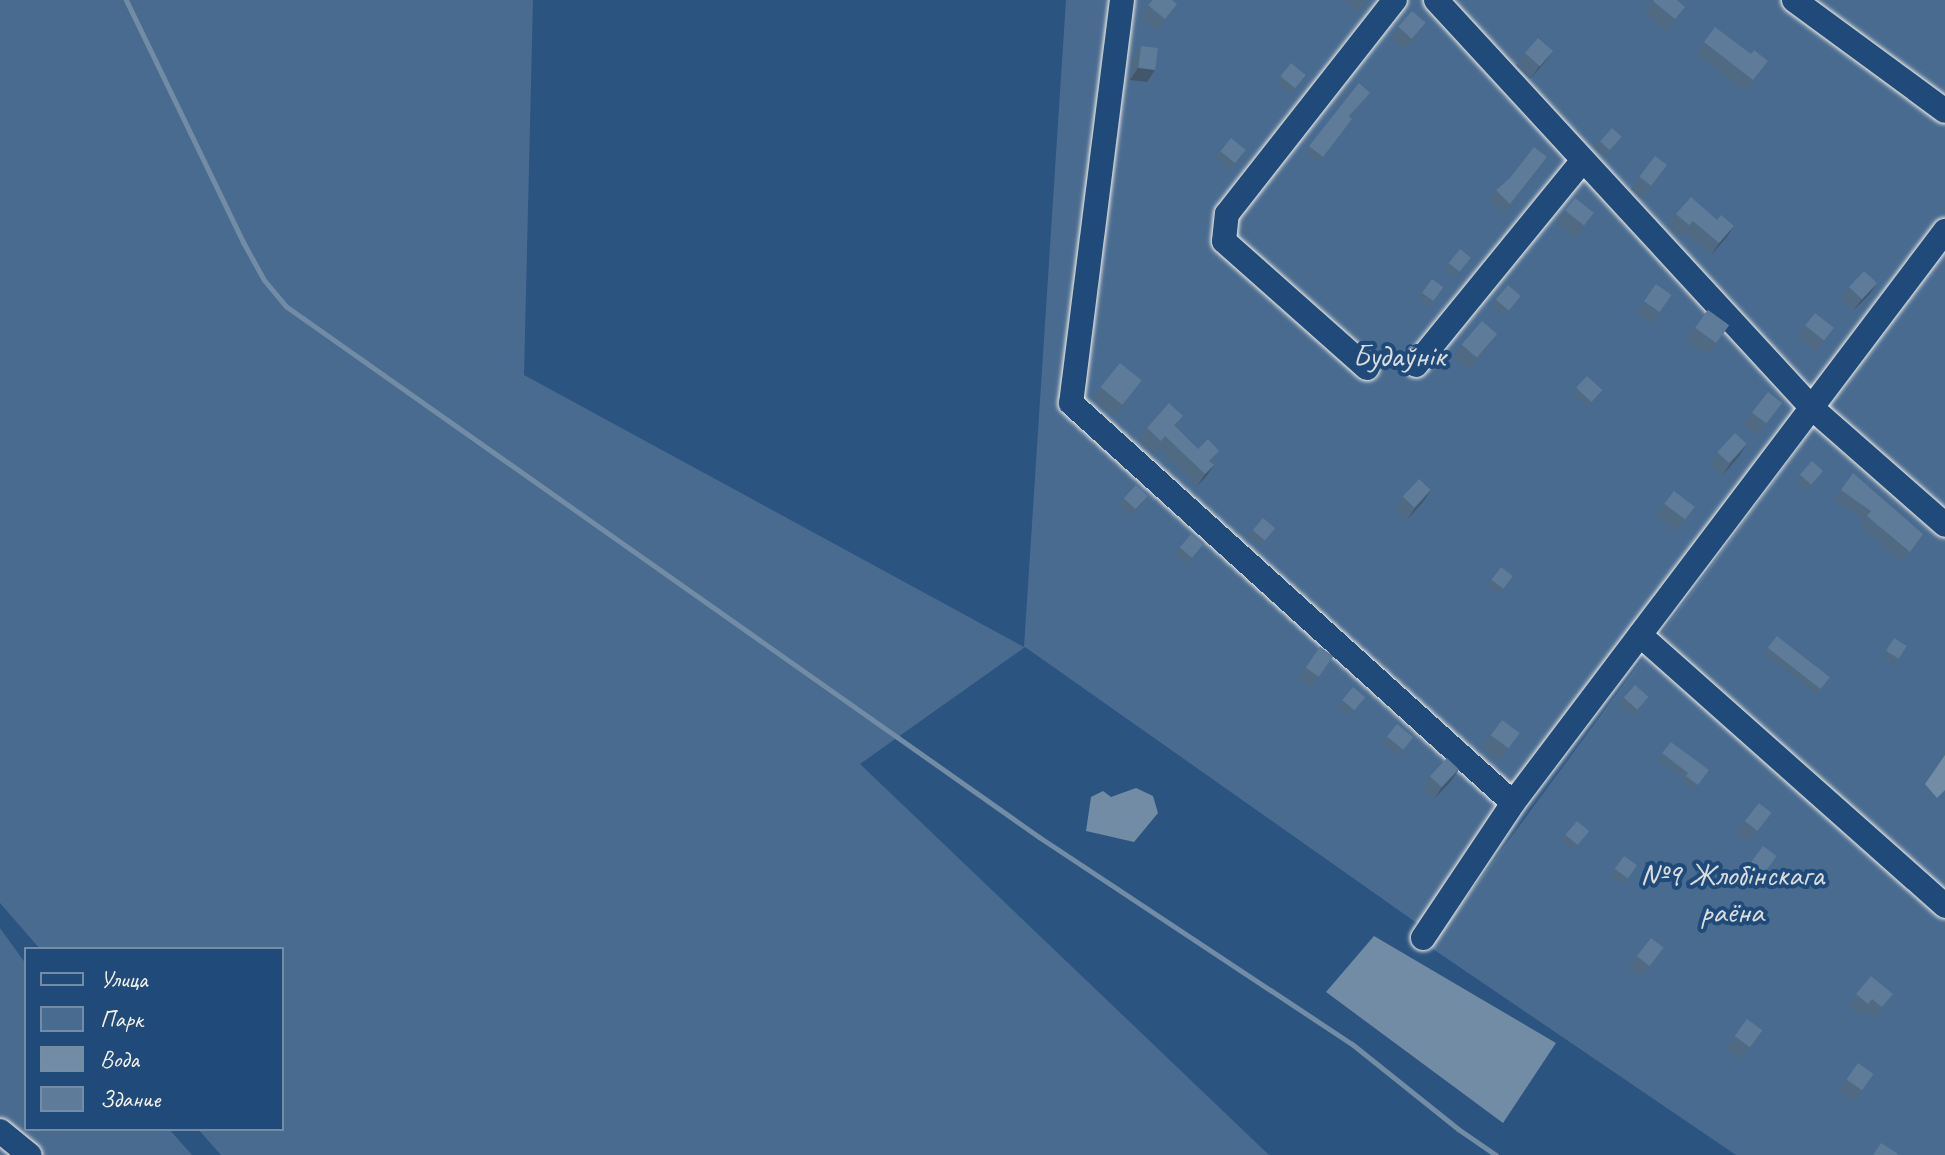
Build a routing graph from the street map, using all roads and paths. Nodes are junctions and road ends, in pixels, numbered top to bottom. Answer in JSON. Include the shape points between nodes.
{"nodes":[{"id":1,"x":1122,"y":0,"type":"edge"},
{"id":2,"x":1395,"y":0,"type":"edge"},
{"id":3,"x":1436,"y":0,"type":"edge"},
{"id":4,"x":1794,"y":0,"type":"edge"},
{"id":5,"x":1945,"y":111,"type":"edge"},
{"id":6,"x":1583,"y":160,"type":"junction"},
{"id":7,"x":1945,"y":231,"type":"edge"},
{"id":8,"x":1416,"y":365,"type":"dead end"},
{"id":9,"x":1367,"y":368,"type":"dead end"},
{"id":10,"x":1812,"y":408,"type":"junction"},
{"id":11,"x":1945,"y":525,"type":"edge"},
{"id":12,"x":1640,"y":635,"type":"junction"},
{"id":13,"x":1513,"y":803,"type":"junction"},
{"id":14,"x":1945,"y":906,"type":"edge"},
{"id":15,"x":1423,"y":938,"type":"dead end"},
{"id":16,"x":0,"y":1131,"type":"edge"},
{"id":17,"x":30,"y":1155,"type":"edge"}],
"edges":[{"from":1,"to":13,"type":"street","via":[[1071,403]]},
{"from":2,"to":9,"type":"street","via":[[1227,214],[1224,241]]},
{"from":3,"to":6,"type":"street"},
{"from":4,"to":5,"type":"street"},
{"from":6,"to":8,"type":"street"},
{"from":6,"to":10,"type":"street"},
{"from":7,"to":10,"type":"street"},
{"from":10,"to":11,"type":"street"},
{"from":10,"to":12,"type":"street"},
{"from":12,"to":13,"type":"street"},
{"from":12,"to":14,"type":"street"},
{"from":13,"to":15,"type":"street"},
{"from":16,"to":17,"type":"street"}]}
